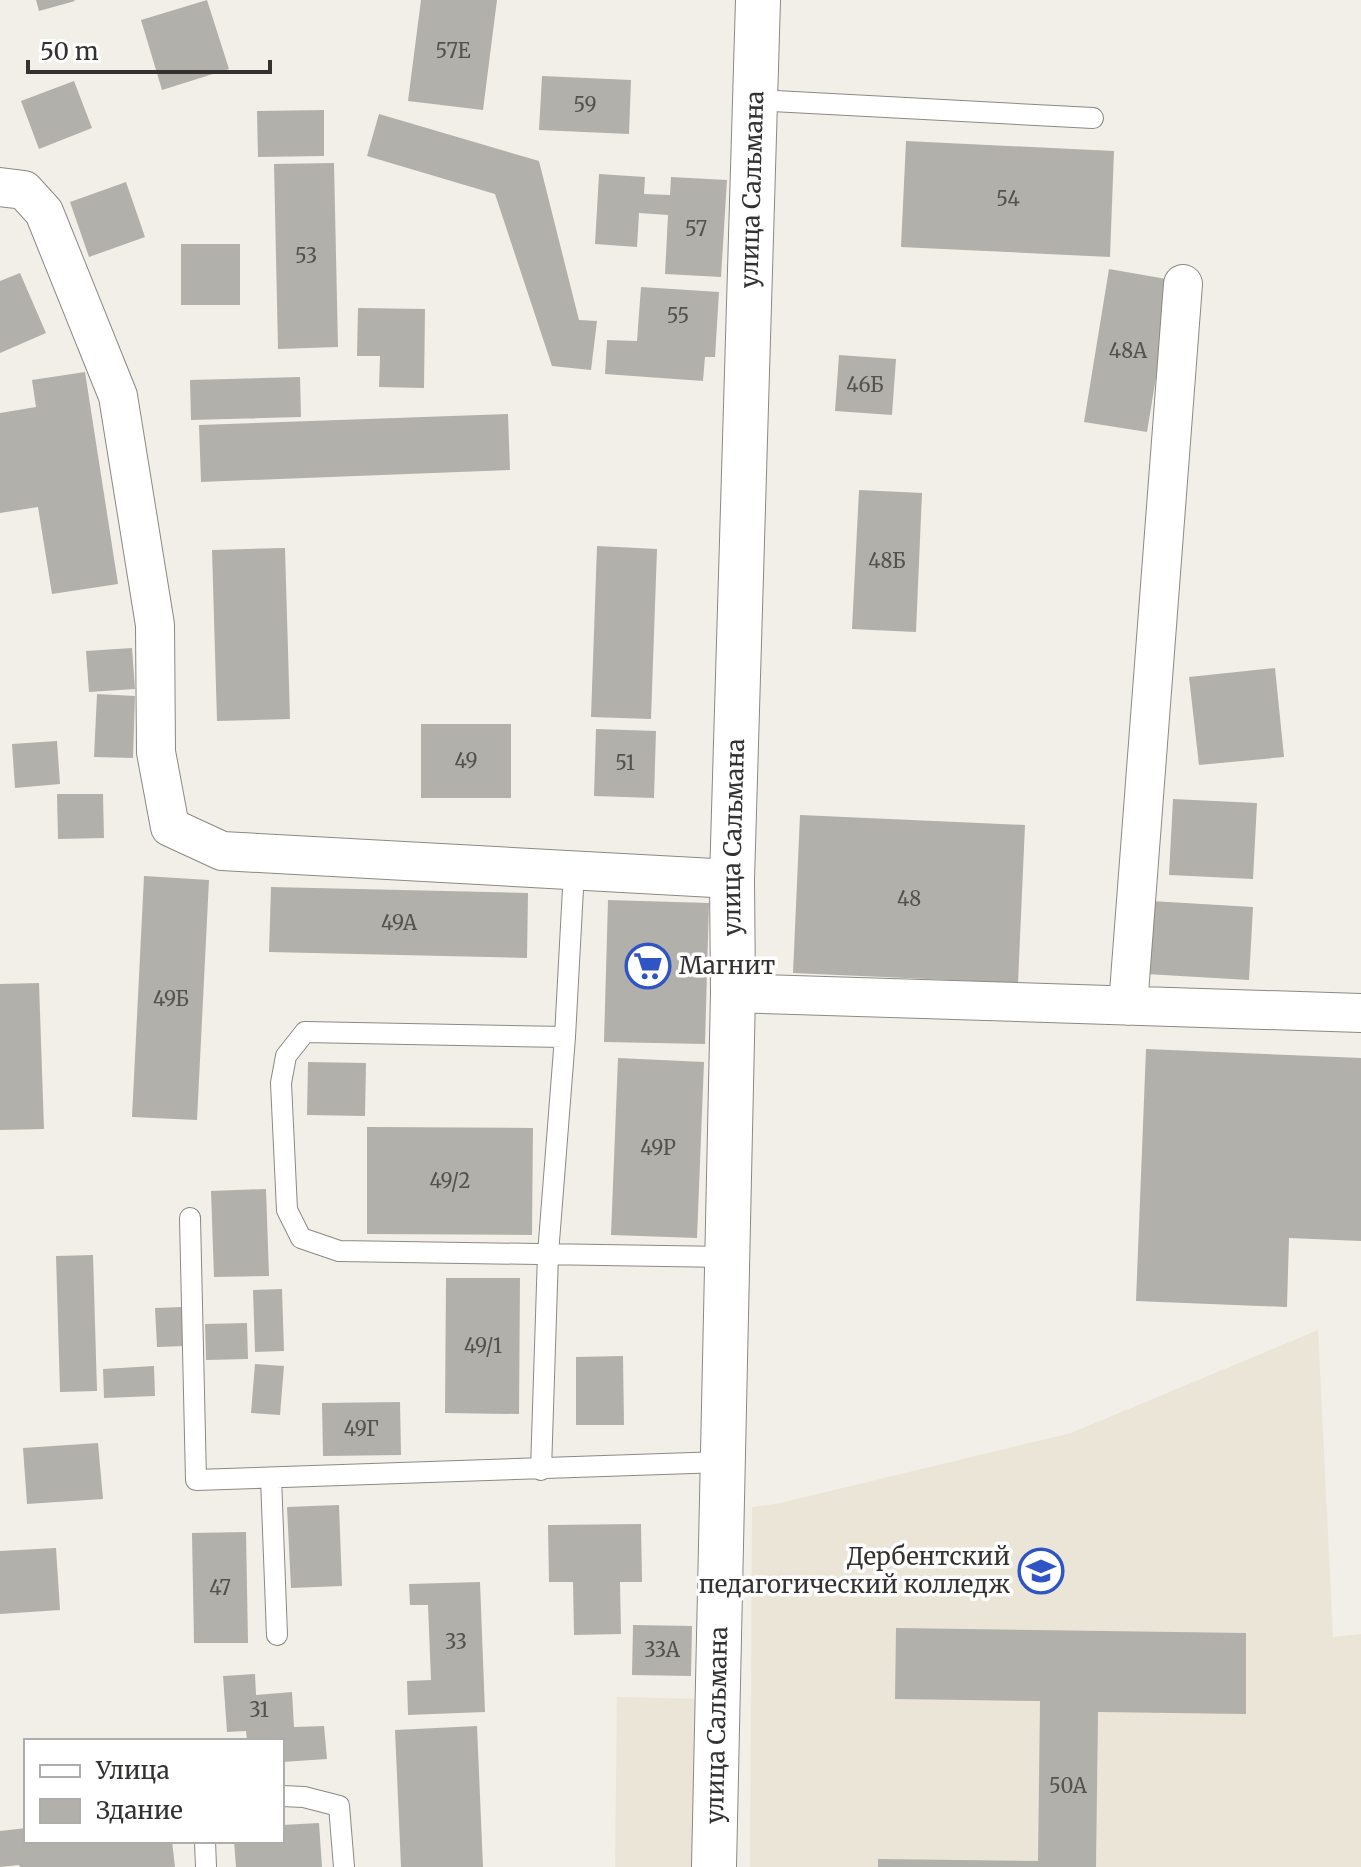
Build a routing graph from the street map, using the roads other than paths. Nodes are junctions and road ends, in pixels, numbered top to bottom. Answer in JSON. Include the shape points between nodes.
{"nodes":[{"id":1,"x":758,"y":0,"type":"edge"},
{"id":2,"x":755,"y":100,"type":"junction"},
{"id":3,"x":1093,"y":118,"type":"dead end"},
{"id":4,"x":0,"y":187,"type":"edge"},
{"id":5,"x":1183,"y":284,"type":"dead end"},
{"id":6,"x":574,"y":870,"type":"junction"},
{"id":7,"x":732,"y":879,"type":"junction"},
{"id":8,"x":733,"y":993,"type":"junction"},
{"id":9,"x":1128,"y":1006,"type":"junction"},
{"id":10,"x":1361,"y":1013,"type":"edge"},
{"id":11,"x":565,"y":1037,"type":"junction"},
{"id":12,"x":190,"y":1218,"type":"dead end"},
{"id":13,"x":548,"y":1254,"type":"junction"},
{"id":14,"x":727,"y":1257,"type":"junction"},
{"id":15,"x":722,"y":1462,"type":"junction"},
{"id":16,"x":541,"y":1470,"type":"junction"},
{"id":17,"x":271,"y":1478,"type":"junction"},
{"id":18,"x":277,"y":1635,"type":"dead end"},
{"id":19,"x":284,"y":1796,"type":"edge"},
{"id":20,"x":205,"y":1843,"type":"edge"},
{"id":21,"x":206,"y":1867,"type":"edge"},
{"id":22,"x":344,"y":1867,"type":"edge"},
{"id":23,"x":714,"y":1867,"type":"edge"}],
"edges":[{"from":1,"to":2,"type":"main road","name":"улица Сальмана"},
{"from":2,"to":3,"type":"lane"},
{"from":2,"to":7,"type":"main road","name":"улица Сальмана"},
{"from":4,"to":6,"type":"street","via":[[24,190],[44,212],[118,396],[155,625],[156,752],[170,827],[222,851]]},
{"from":5,"to":9,"type":"street"},
{"from":6,"to":7,"type":"street"},
{"from":6,"to":11,"type":"lane"},
{"from":7,"to":8,"type":"main road","name":"улица Сальмана"},
{"from":8,"to":9,"type":"street"},
{"from":8,"to":14,"type":"main road","name":"улица Сальмана"},
{"from":9,"to":10,"type":"street"},
{"from":11,"to":13,"type":"lane"},
{"from":11,"to":13,"type":"lane","via":[[305,1032],[286,1056],[281,1083],[287,1210],[301,1238],[339,1251]]},
{"from":12,"to":17,"type":"lane","via":[[196,1480]]},
{"from":13,"to":14,"type":"lane"},
{"from":13,"to":16,"type":"lane"},
{"from":14,"to":15,"type":"main road","name":"улица Сальмана"},
{"from":15,"to":16,"type":"lane"},
{"from":15,"to":23,"type":"main road","name":"улица Сальмана"},
{"from":16,"to":17,"type":"lane"},
{"from":17,"to":18,"type":"lane"},
{"from":19,"to":22,"type":"lane","via":[[339,1806]]},
{"from":20,"to":21,"type":"lane"}]}
